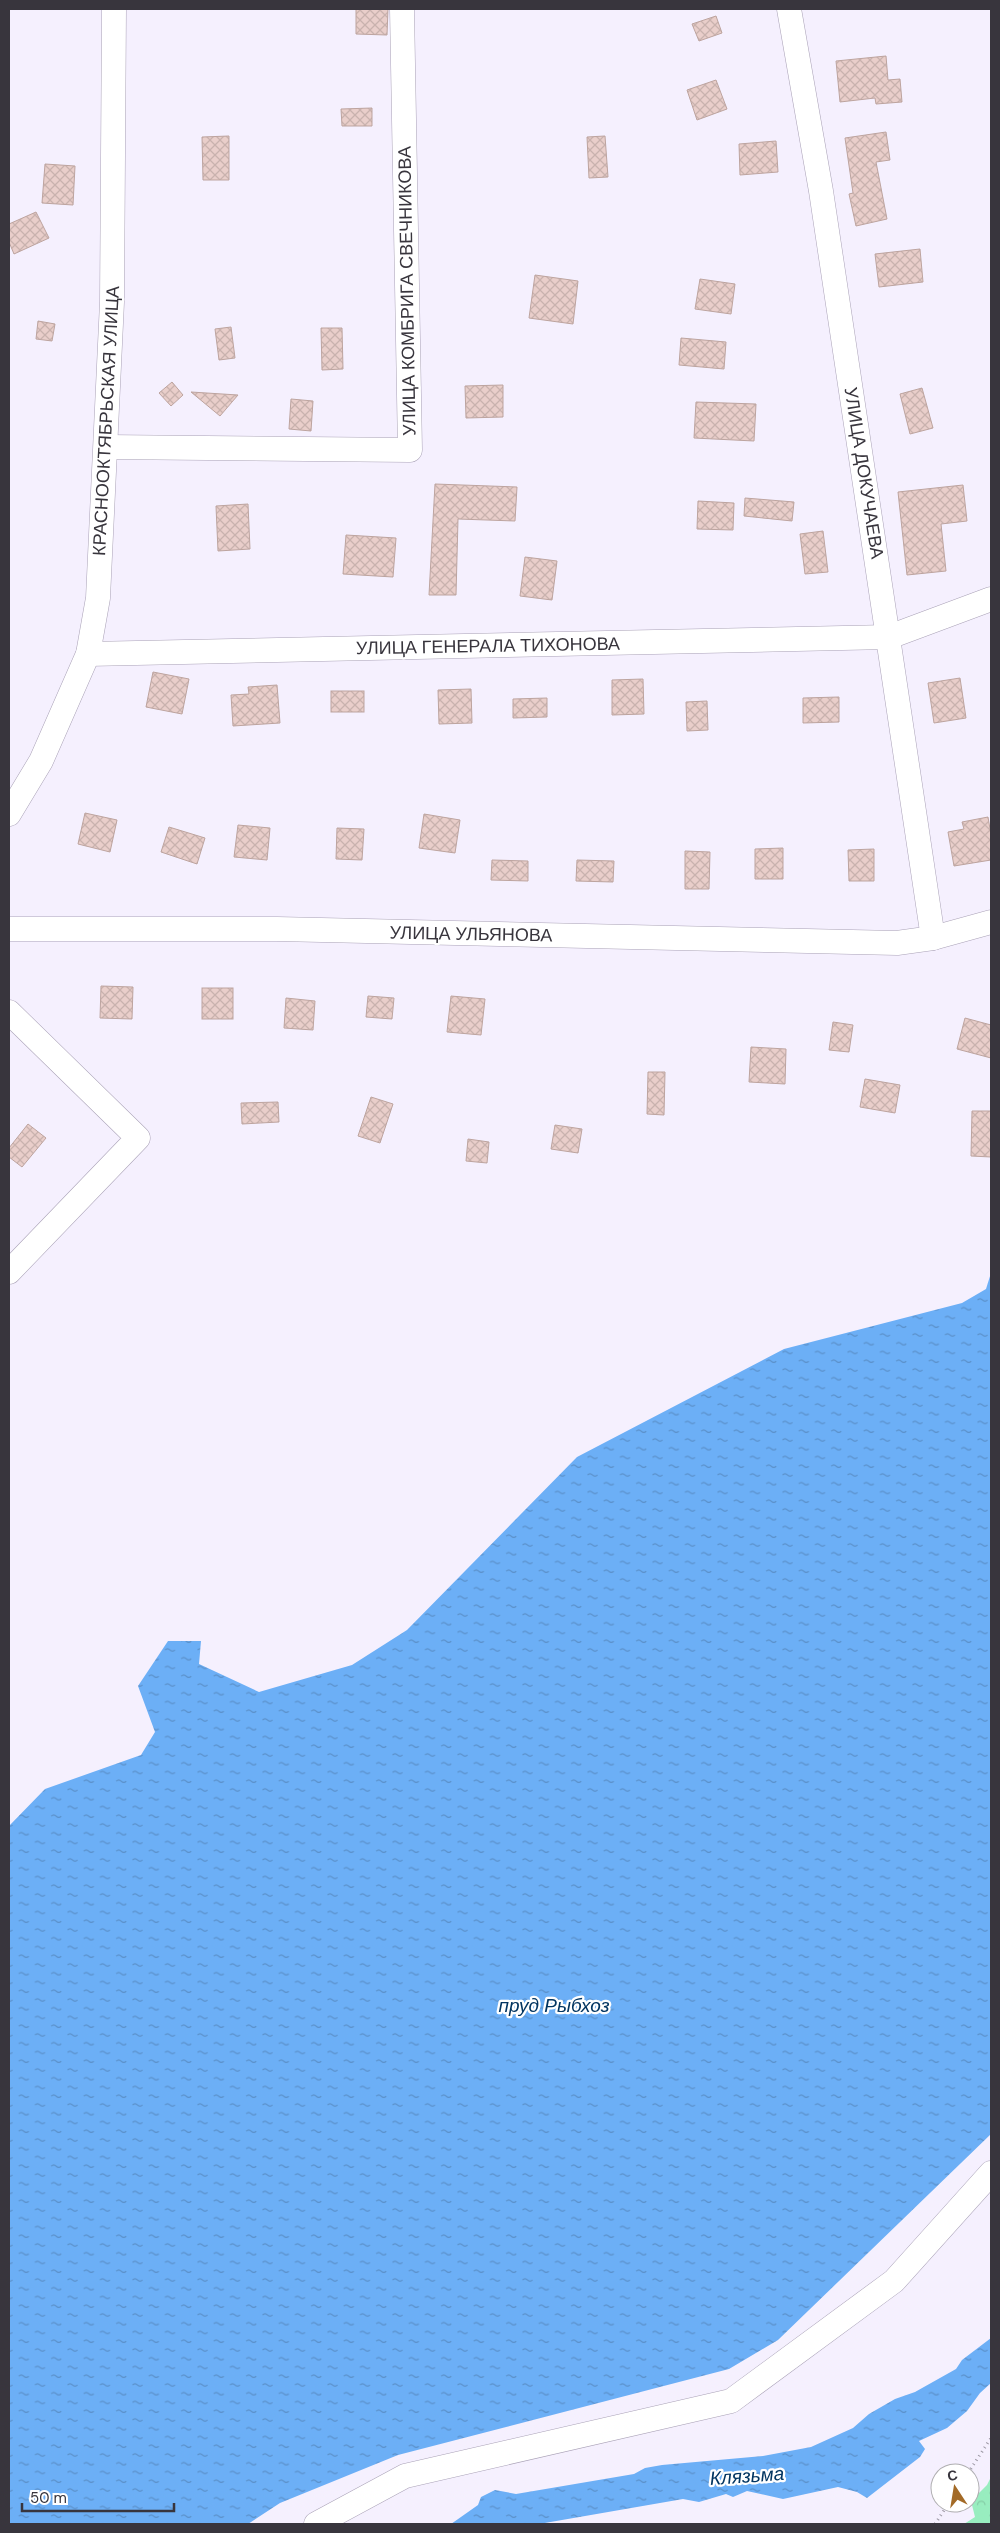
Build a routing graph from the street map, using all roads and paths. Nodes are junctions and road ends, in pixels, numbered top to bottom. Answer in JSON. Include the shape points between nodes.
{"nodes":[{"id":1,"x":114,"y":9,"type":"edge"},
{"id":2,"x":402,"y":9,"type":"edge"},
{"id":3,"x":789,"y":9,"type":"edge"},
{"id":4,"x":106,"y":447,"type":"junction"},
{"id":5,"x":991,"y":598,"type":"edge"},
{"id":6,"x":889,"y":638,"type":"junction"},
{"id":7,"x":88,"y":654,"type":"junction"},
{"id":8,"x":9,"y":814,"type":"edge"},
{"id":9,"x":991,"y":922,"type":"edge"},
{"id":10,"x":9,"y":929,"type":"edge"},
{"id":11,"x":933,"y":938,"type":"junction"},
{"id":12,"x":9,"y":1012,"type":"edge"},
{"id":13,"x":9,"y":1272,"type":"edge"},
{"id":14,"x":991,"y":2173,"type":"edge"},
{"id":15,"x":991,"y":2438,"type":"edge"},
{"id":16,"x":975,"y":2463,"type":"edge"},
{"id":17,"x":942,"y":2513,"type":"edge"},
{"id":18,"x":316,"y":2524,"type":"edge"},
{"id":19,"x":935,"y":2524,"type":"edge"}],
"edges":[{"from":1,"to":4,"type":"street","name":"КРАСНООКТЯБРЬСКАЯ УЛИЦА","via":[[112,302]]},
{"from":2,"to":4,"type":"street","name":"УЛИЦА КОМБРИГА СВЕЧНИКОВА","via":[[410,450]]},
{"from":3,"to":6,"type":"street","name":"УЛИЦА ДОКУЧАЕВА","via":[[821,191]]},
{"from":4,"to":7,"type":"street","name":"КРАСНООКТЯБРЬСКАЯ УЛИЦА","via":[[98,598]]},
{"from":5,"to":6,"type":"street"},
{"from":6,"to":7,"type":"street","name":"УЛИЦА ГЕНЕРАЛА ТИХОНОВА"},
{"from":6,"to":11,"type":"street","name":"УЛИЦА ДОКУЧАЕВА"},
{"from":7,"to":8,"type":"street","name":"КРАСНООКТЯБРЬСКАЯ УЛИЦА","via":[[41,761]]},
{"from":9,"to":11,"type":"street","name":"УЛИЦА УЛЬЯНОВА"},
{"from":10,"to":11,"type":"street","name":"УЛИЦА УЛЬЯНОВА","via":[[277,929],[897,944]]},
{"from":12,"to":13,"type":"street","via":[[138,1138]]},
{"from":14,"to":18,"type":"street","via":[[894,2281],[731,2401],[405,2476]]},
{"from":15,"to":16,"type":"path"},
{"from":17,"to":19,"type":"path"}]}
